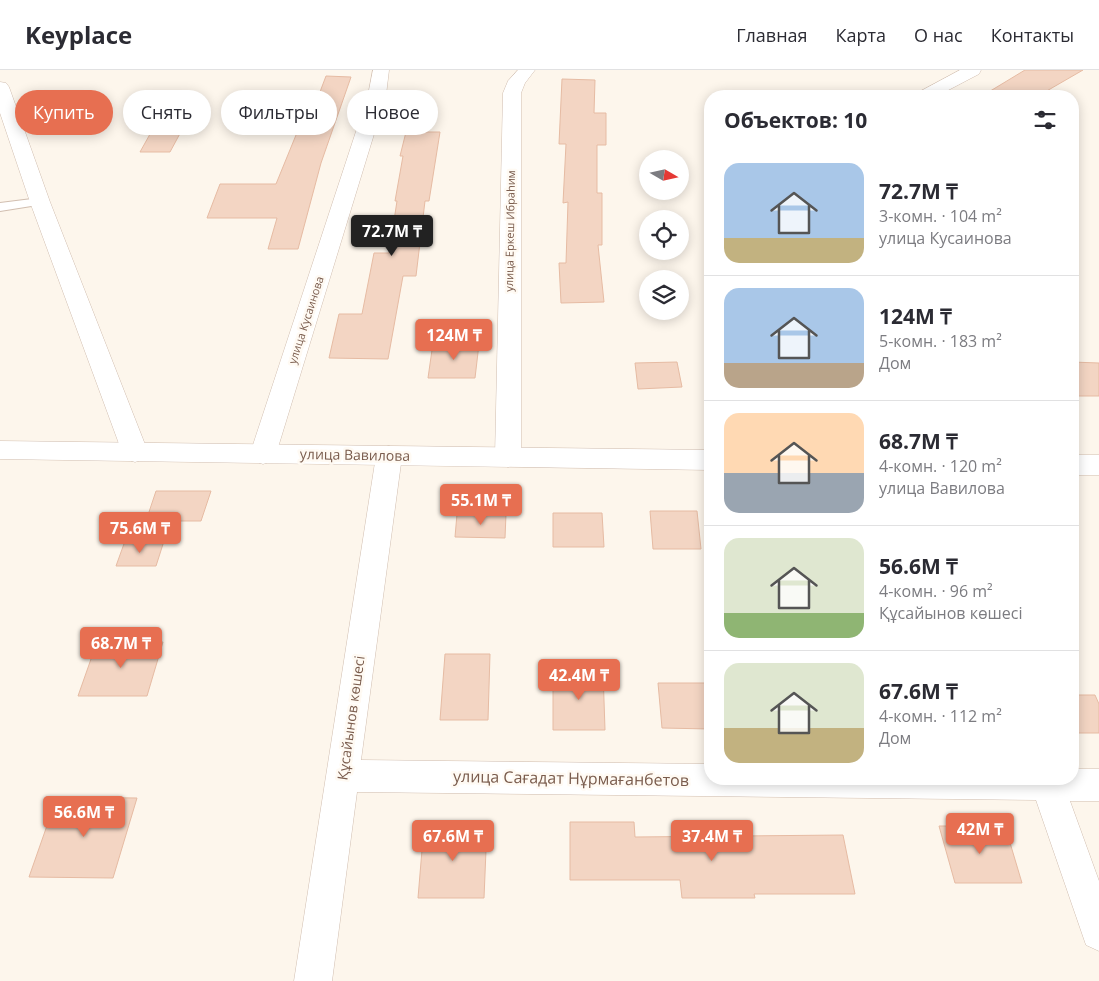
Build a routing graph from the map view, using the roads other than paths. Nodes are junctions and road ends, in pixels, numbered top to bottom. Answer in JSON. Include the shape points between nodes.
{"nodes":[{"id":1,"x":381,"y":70,"type":"edge"},
{"id":2,"x":527,"y":70,"type":"edge"},
{"id":3,"x":973,"y":70,"type":"edge"},
{"id":4,"x":0,"y":87,"type":"edge"},
{"id":5,"x":936,"y":90,"type":"edge"},
{"id":6,"x":40,"y":202,"type":"junction"},
{"id":7,"x":0,"y":207,"type":"edge"},
{"id":8,"x":0,"y":450,"type":"edge"},
{"id":9,"x":135,"y":452,"type":"junction"},
{"id":10,"x":263,"y":454,"type":"junction"},
{"id":11,"x":389,"y":456,"type":"junction"},
{"id":12,"x":508,"y":457,"type":"junction"},
{"id":13,"x":704,"y":460,"type":"edge"},
{"id":14,"x":1079,"y":465,"type":"edge"},
{"id":15,"x":1099,"y":465,"type":"edge"},
{"id":16,"x":342,"y":776,"type":"junction"},
{"id":17,"x":704,"y":779,"type":"edge"},
{"id":18,"x":1079,"y":783,"type":"edge"},
{"id":19,"x":1047,"y":785,"type":"edge"},
{"id":20,"x":1099,"y":785,"type":"edge"},
{"id":21,"x":1099,"y":932,"type":"edge"},
{"id":22,"x":313,"y":981,"type":"edge"}],
"edges":[{"from":1,"to":10,"type":"street","name":"улица Кусаинова","via":[[377,95]]},
{"from":2,"to":12,"type":"street","name":"улица Еркеш Ибраһим","via":[[512,93]]},
{"from":3,"to":5,"type":"street"},
{"from":4,"to":6,"type":"street"},
{"from":6,"to":7,"type":"lane"},
{"from":6,"to":9,"type":"street"},
{"from":8,"to":9,"type":"street","name":"улица Вавилова"},
{"from":9,"to":10,"type":"street","name":"улица Вавилова"},
{"from":10,"to":11,"type":"street","name":"улица Вавилова"},
{"from":11,"to":12,"type":"street","name":"улица Вавилова"},
{"from":11,"to":16,"type":"street","name":"Құсайынов көшесі"},
{"from":12,"to":13,"type":"street","name":"улица Вавилова"},
{"from":14,"to":15,"type":"street"},
{"from":16,"to":17,"type":"street","name":"улица Сағадат Нұрмағанбетов"},
{"from":16,"to":22,"type":"street","name":"Құсайынов көшесі"},
{"from":18,"to":20,"type":"street","name":"улица Сағадат Нұрмағанбетов"},
{"from":19,"to":21,"type":"street"}]}
